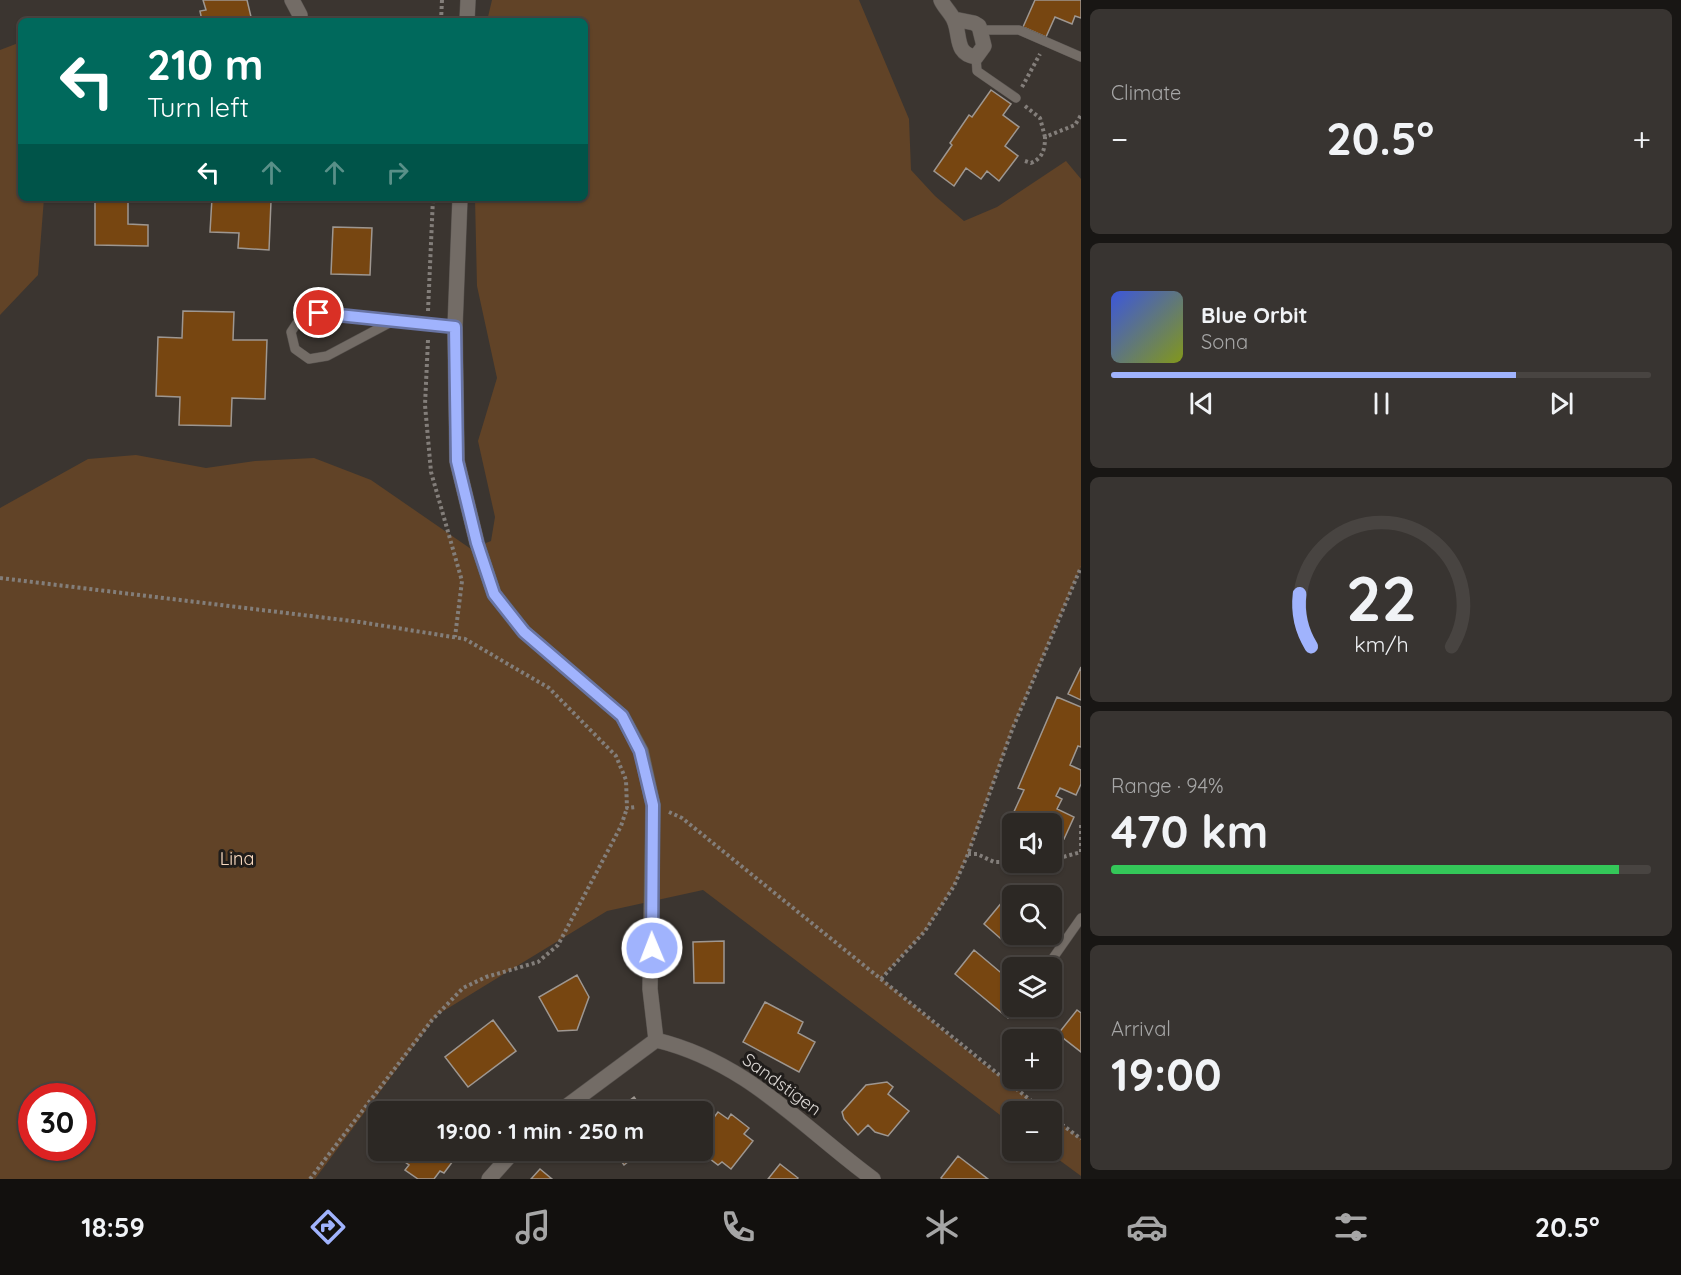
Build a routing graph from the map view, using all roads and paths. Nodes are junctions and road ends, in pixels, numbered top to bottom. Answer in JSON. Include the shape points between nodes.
{"nodes":[{"id":1,"x":292,"y":0,"type":"edge"},
{"id":2,"x":441,"y":0,"type":"edge"},
{"id":3,"x":468,"y":0,"type":"edge"},
{"id":4,"x":940,"y":0,"type":"edge"},
{"id":5,"x":300,"y":18,"type":"edge"},
{"id":6,"x":441,"y":18,"type":"edge"},
{"id":7,"x":467,"y":18,"type":"edge"},
{"id":8,"x":954,"y":19,"type":"junction"},
{"id":9,"x":981,"y":30,"type":"junction"},
{"id":10,"x":1046,"y":42,"type":"junction"},
{"id":11,"x":976,"y":57,"type":"junction"},
{"id":12,"x":1081,"y":57,"type":"edge"},
{"id":13,"x":1016,"y":98,"type":"junction"},
{"id":14,"x":1081,"y":115,"type":"edge"},
{"id":15,"x":1045,"y":137,"type":"junction"},
{"id":16,"x":1025,"y":161,"type":"dead end"},
{"id":17,"x":460,"y":201,"type":"edge"},
{"id":18,"x":391,"y":322,"type":"junction"},
{"id":19,"x":455,"y":327,"type":"junction"},
{"id":20,"x":1081,"y":567,"type":"edge"},
{"id":21,"x":0,"y":578,"type":"edge"},
{"id":22,"x":653,"y":805,"type":"junction"},
{"id":23,"x":627,"y":808,"type":"junction"},
{"id":24,"x":1081,"y":822,"type":"edge"},
{"id":25,"x":1081,"y":852,"type":"edge"},
{"id":26,"x":968,"y":854,"type":"junction"},
{"id":27,"x":1062,"y":857,"type":"edge"},
{"id":28,"x":1002,"y":862,"type":"edge"},
{"id":29,"x":1081,"y":918,"type":"edge"},
{"id":30,"x":1054,"y":957,"type":"edge"},
{"id":31,"x":881,"y":979,"type":"junction"},
{"id":32,"x":656,"y":1040,"type":"junction"},
{"id":33,"x":574,"y":1101,"type":"edge"},
{"id":34,"x":1031,"y":1101,"type":"edge"},
{"id":35,"x":1062,"y":1125,"type":"edge"},
{"id":36,"x":1081,"y":1139,"type":"edge"},
{"id":37,"x":505,"y":1161,"type":"edge"},
{"id":38,"x":310,"y":1179,"type":"edge"},
{"id":39,"x":489,"y":1179,"type":"edge"},
{"id":40,"x":873,"y":1179,"type":"edge"}],
"edges":[{"from":1,"to":5,"type":"street"},
{"from":2,"to":6,"type":"path"},
{"from":3,"to":7,"type":"street"},
{"from":4,"to":8,"type":"street"},
{"from":8,"to":9,"type":"street","via":[[974,22]]},
{"from":8,"to":11,"type":"street","via":[[962,51]]},
{"from":9,"to":10,"type":"lane","via":[[1019,30]]},
{"from":9,"to":11,"type":"street","via":[[984,46]]},
{"from":10,"to":12,"type":"lane"},
{"from":10,"to":13,"type":"path"},
{"from":11,"to":13,"type":"lane","via":[[977,71]]},
{"from":13,"to":15,"type":"path","via":[[1040,118]]},
{"from":14,"to":15,"type":"path","via":[[1075,125]]},
{"from":15,"to":16,"type":"path","via":[[1039,160]]},
{"from":17,"to":19,"type":"street"},
{"from":18,"to":18,"type":"lane","via":[[327,356],[309,360],[295,350],[291,332],[301,317],[319,313]]},
{"from":18,"to":19,"type":"lane"},
{"from":19,"to":22,"type":"street","via":[[457,461],[494,594],[524,632],[622,716],[640,751]]},
{"from":20,"to":26,"type":"path","via":[[1012,730]]},
{"from":21,"to":23,"type":"path","via":[[360,622],[465,639],[549,688],[616,756],[626,780]]},
{"from":22,"to":23,"type":"path"},
{"from":22,"to":31,"type":"path","via":[[682,818]]},
{"from":22,"to":32,"type":"street","via":[[650,989]]},
{"from":23,"to":38,"type":"path","via":[[558,945],[538,962],[463,988],[432,1020]]},
{"from":24,"to":25,"type":"path"},
{"from":25,"to":27,"type":"path"},
{"from":26,"to":28,"type":"path"},
{"from":26,"to":31,"type":"path","via":[[954,886],[925,931]]},
{"from":29,"to":30,"type":"lane"},
{"from":31,"to":34,"type":"path"},
{"from":32,"to":33,"type":"street"},
{"from":32,"to":40,"type":"street","name":"Sandstigen","via":[[701,1054],[756,1084]]},
{"from":35,"to":36,"type":"path"},
{"from":37,"to":39,"type":"street"}]}
